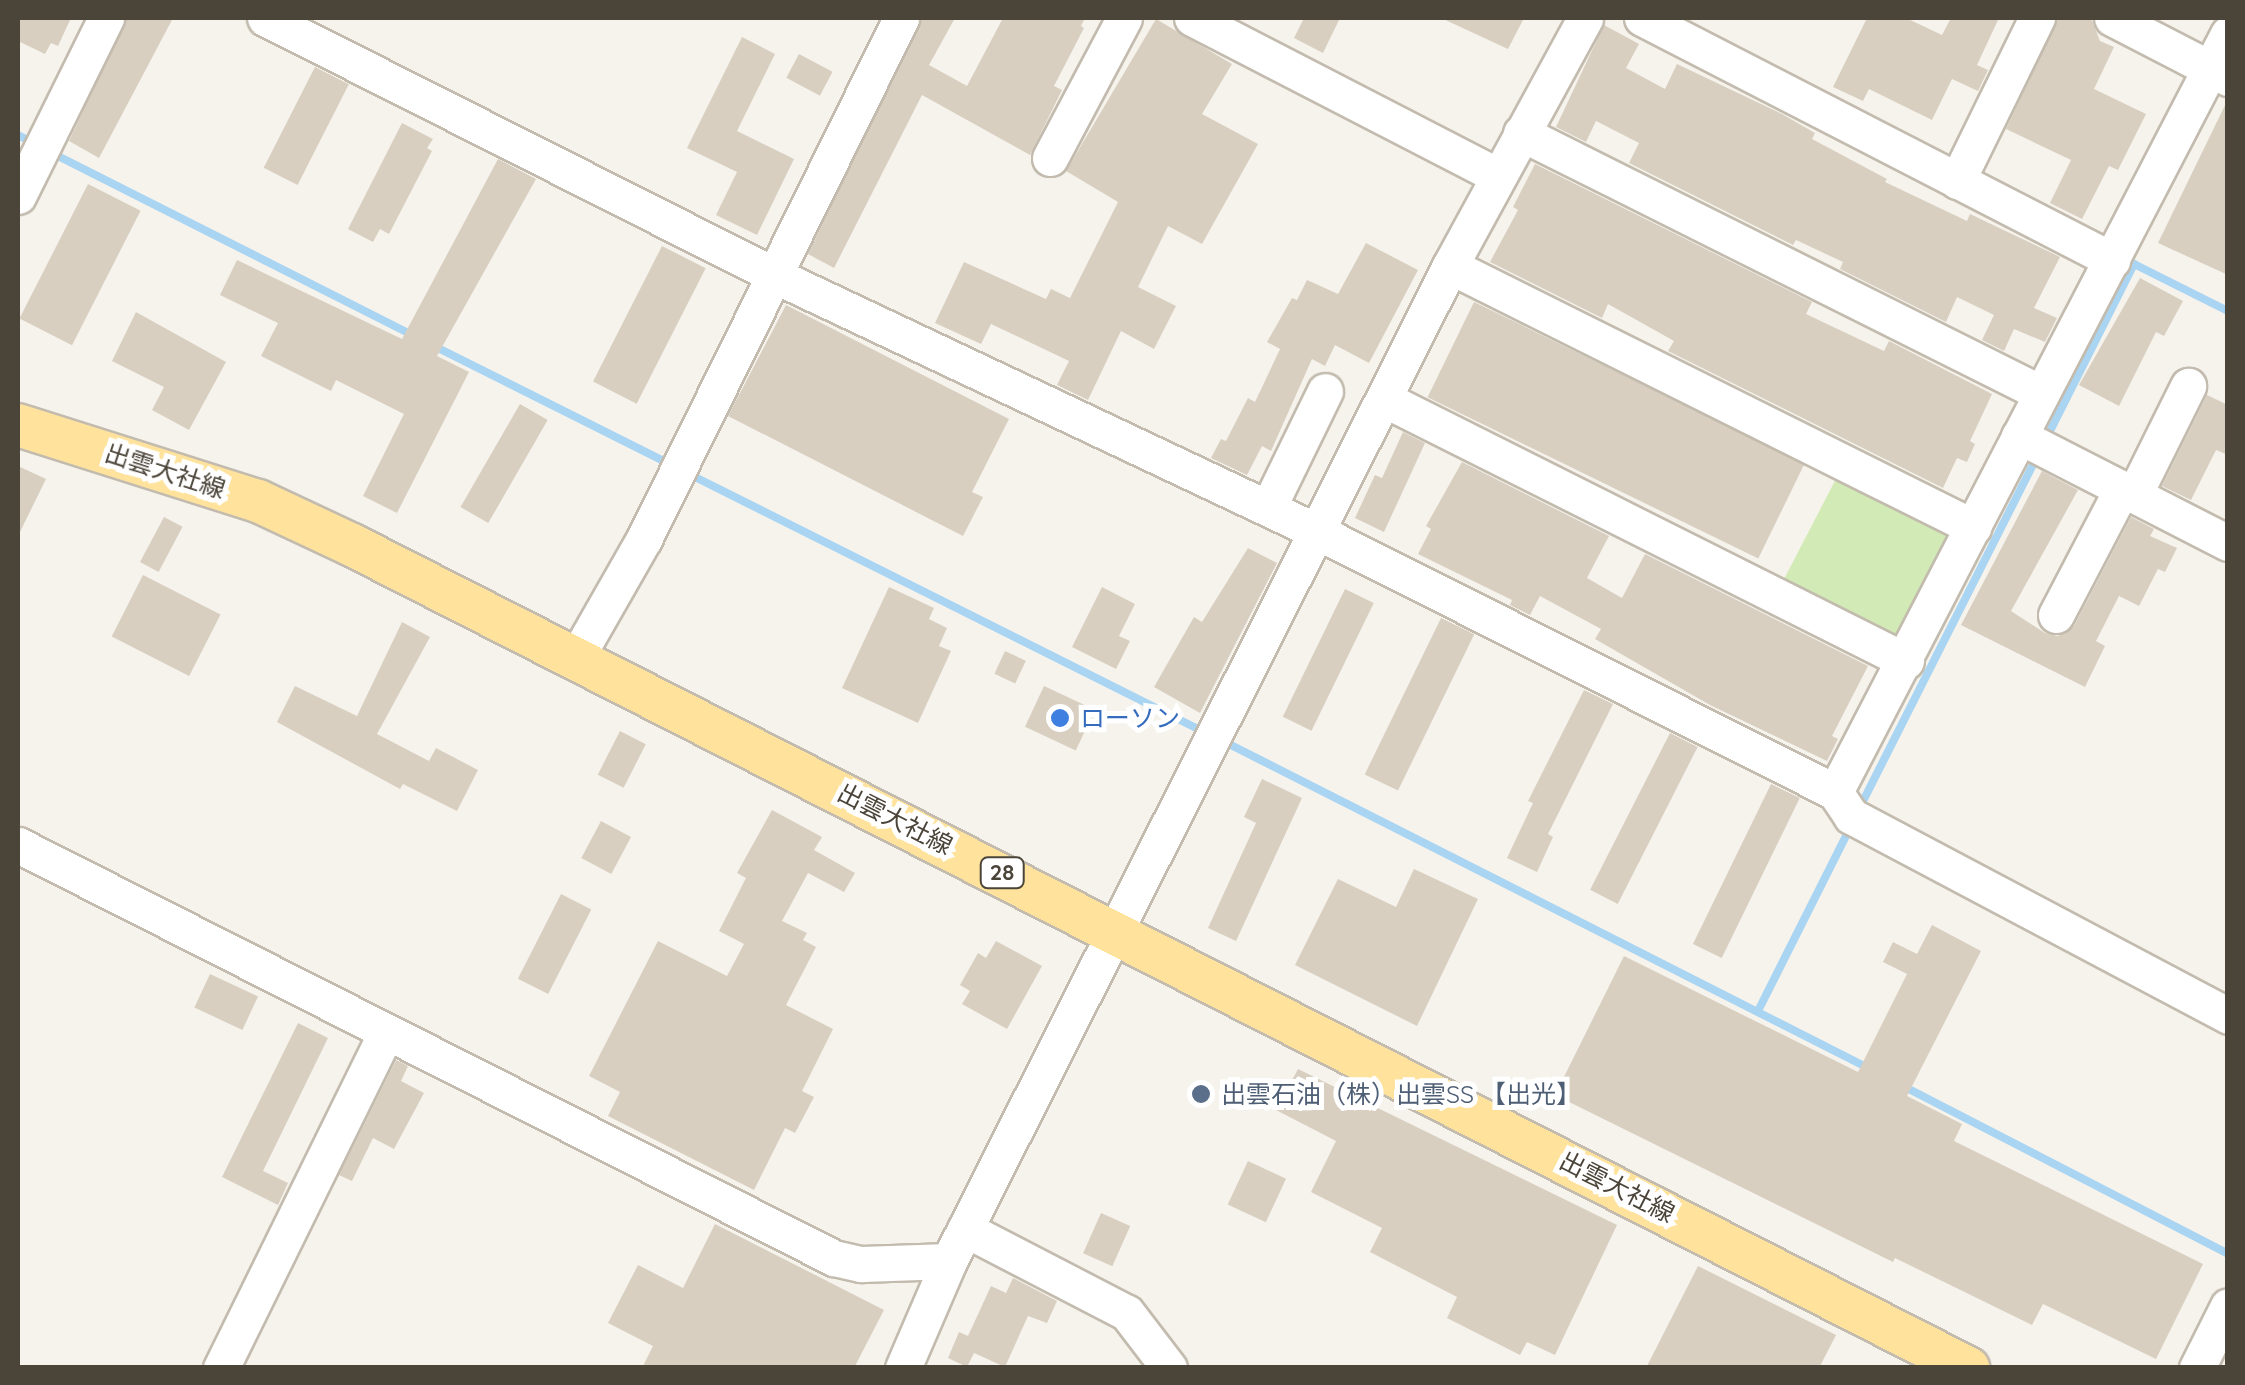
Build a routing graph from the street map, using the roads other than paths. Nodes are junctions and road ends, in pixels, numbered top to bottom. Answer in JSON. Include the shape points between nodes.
{"nodes":[{"id":1,"x":106,"y":18,"type":"edge"},
{"id":2,"x":265,"y":18,"type":"edge"},
{"id":3,"x":901,"y":18,"type":"edge"},
{"id":4,"x":1124,"y":18,"type":"edge"},
{"id":5,"x":1192,"y":18,"type":"edge"},
{"id":6,"x":1584,"y":18,"type":"edge"},
{"id":7,"x":1642,"y":18,"type":"edge"},
{"id":8,"x":2036,"y":18,"type":"edge"},
{"id":9,"x":2112,"y":18,"type":"edge"},
{"id":10,"x":2228,"y":34,"type":"edge"},
{"id":11,"x":2218,"y":74,"type":"edge"},
{"id":12,"x":1521,"y":133,"type":"junction"},
{"id":13,"x":1050,"y":158,"type":"dead end"},
{"id":14,"x":1498,"y":176,"type":"junction"},
{"id":15,"x":1957,"y":181,"type":"junction"},
{"id":16,"x":18,"y":196,"type":"edge"},
{"id":17,"x":2112,"y":260,"type":"junction"},
{"id":18,"x":1450,"y":266,"type":"junction"},
{"id":19,"x":776,"y":276,"type":"junction"},
{"id":20,"x":2188,"y":386,"type":"dead end"},
{"id":21,"x":1326,"y":391,"type":"dead end"},
{"id":22,"x":2041,"y":393,"type":"junction"},
{"id":23,"x":1384,"y":399,"type":"junction"},
{"id":24,"x":18,"y":425,"type":"edge"},
{"id":25,"x":2018,"y":436,"type":"junction"},
{"id":26,"x":2128,"y":492,"type":"junction"},
{"id":27,"x":1268,"y":508,"type":"junction"},
{"id":28,"x":1973,"y":527,"type":"junction"},
{"id":29,"x":1318,"y":532,"type":"junction"},
{"id":30,"x":2228,"y":543,"type":"edge"},
{"id":31,"x":2056,"y":615,"type":"dead end"},
{"id":32,"x":576,"y":658,"type":"junction"},
{"id":33,"x":1906,"y":661,"type":"junction"},
{"id":34,"x":1835,"y":792,"type":"junction"},
{"id":35,"x":18,"y":845,"type":"edge"},
{"id":36,"x":1117,"y":931,"type":"junction"},
{"id":37,"x":2228,"y":1016,"type":"edge"},
{"id":38,"x":386,"y":1032,"type":"junction"},
{"id":39,"x":957,"y":1245,"type":"junction"},
{"id":40,"x":2228,"y":1306,"type":"edge"},
{"id":41,"x":220,"y":1368,"type":"edge"},
{"id":42,"x":902,"y":1368,"type":"edge"},
{"id":43,"x":1169,"y":1368,"type":"edge"},
{"id":44,"x":1968,"y":1368,"type":"edge"},
{"id":45,"x":2197,"y":1368,"type":"edge"}],
"edges":[{"from":1,"to":16,"type":"street"},
{"from":2,"to":19,"type":"street"},
{"from":3,"to":19,"type":"street"},
{"from":4,"to":13,"type":"street"},
{"from":5,"to":14,"type":"street"},
{"from":6,"to":12,"type":"street"},
{"from":7,"to":15,"type":"street"},
{"from":8,"to":15,"type":"street"},
{"from":9,"to":11,"type":"street"},
{"from":10,"to":11,"type":"street"},
{"from":11,"to":17,"type":"street"},
{"from":12,"to":14,"type":"street"},
{"from":12,"to":22,"type":"street"},
{"from":14,"to":18,"type":"street"},
{"from":15,"to":17,"type":"street"},
{"from":17,"to":22,"type":"street"},
{"from":18,"to":23,"type":"street"},
{"from":18,"to":28,"type":"street"},
{"from":19,"to":27,"type":"street"},
{"from":19,"to":32,"type":"street","via":[[644,539]]},
{"from":20,"to":26,"type":"street"},
{"from":21,"to":27,"type":"street"},
{"from":22,"to":25,"type":"street"},
{"from":23,"to":29,"type":"street"},
{"from":23,"to":33,"type":"street"},
{"from":24,"to":32,"type":"main road","name":"出雲大社線","number":"28","via":[[258,502]]},
{"from":25,"to":26,"type":"street"},
{"from":25,"to":28,"type":"street"},
{"from":26,"to":30,"type":"street"},
{"from":26,"to":31,"type":"street"},
{"from":27,"to":29,"type":"street"},
{"from":28,"to":33,"type":"street"},
{"from":29,"to":34,"type":"street"},
{"from":29,"to":36,"type":"street"},
{"from":32,"to":36,"type":"main road","name":"出雲大社線","number":"28"},
{"from":33,"to":34,"type":"street"},
{"from":34,"to":37,"type":"street","via":[[1850,816]]},
{"from":35,"to":38,"type":"street"},
{"from":36,"to":39,"type":"street"},
{"from":36,"to":44,"type":"main road","name":"出雲大社線","number":"28"},
{"from":38,"to":39,"type":"street","via":[[834,1258],[861,1264]]},
{"from":38,"to":41,"type":"street"},
{"from":39,"to":42,"type":"street"},
{"from":39,"to":43,"type":"street","via":[[1127,1313]]},
{"from":40,"to":45,"type":"street"}]}
